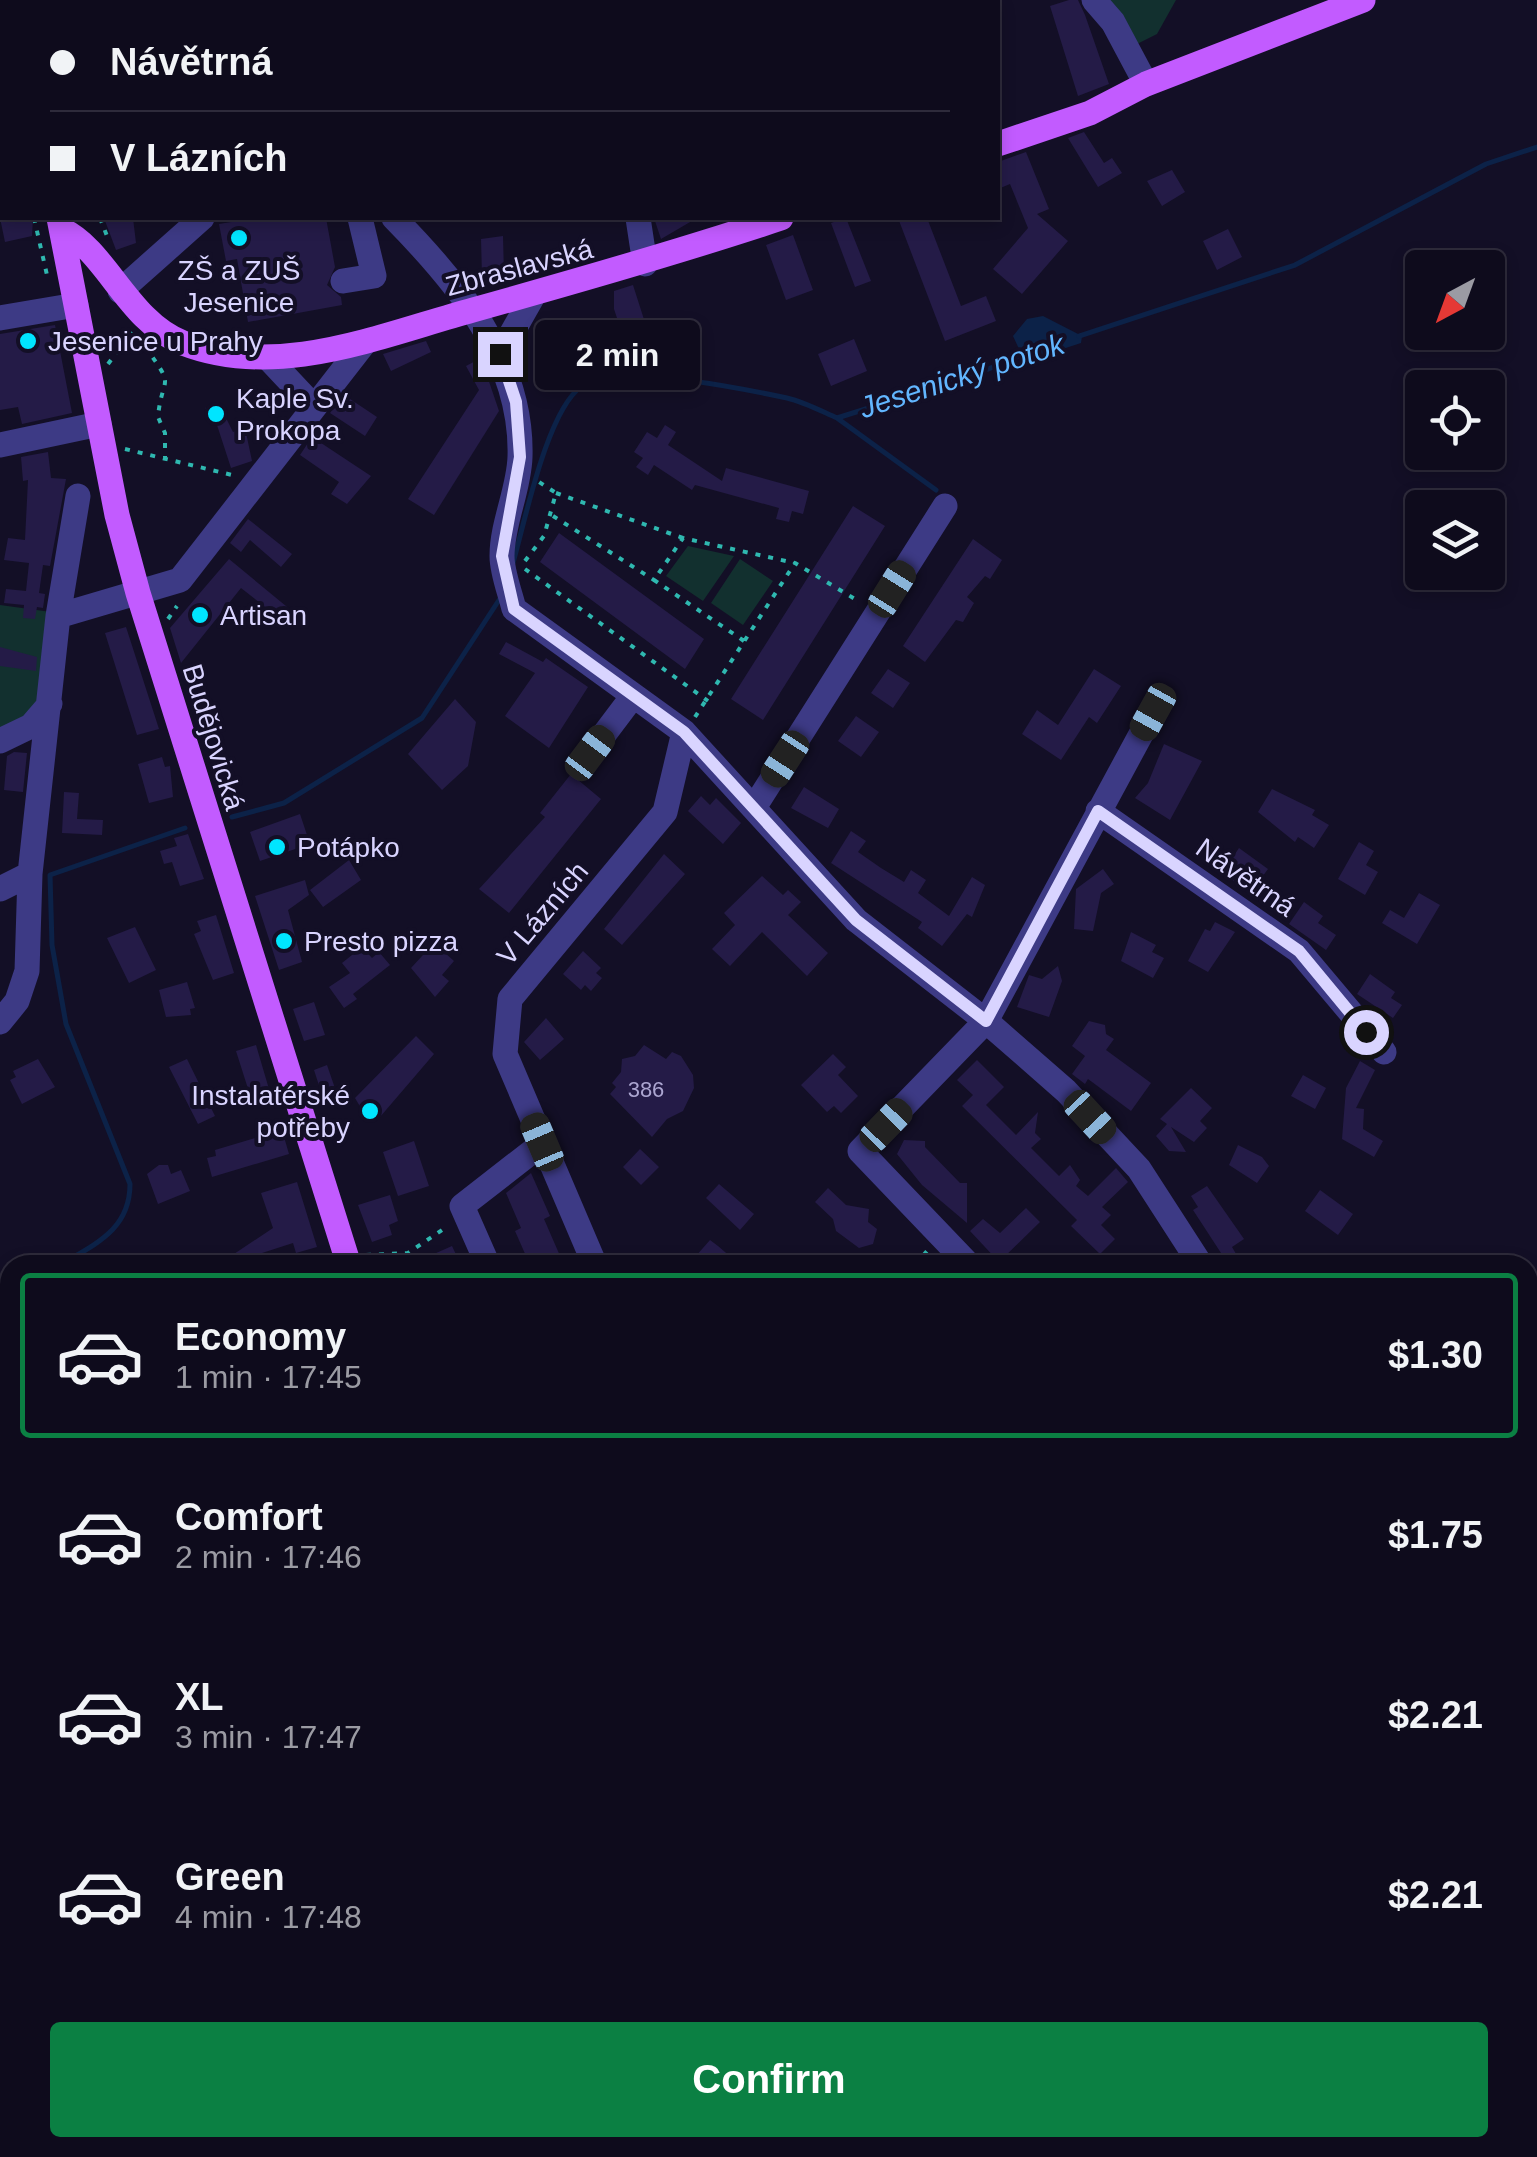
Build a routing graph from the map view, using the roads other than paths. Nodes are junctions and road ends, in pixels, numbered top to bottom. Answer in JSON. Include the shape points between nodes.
{"nodes":[{"id":1,"x":1094,"y":0,"type":"edge"},
{"id":2,"x":1363,"y":0,"type":"edge"},
{"id":3,"x":1146,"y":84,"type":"junction"},
{"id":4,"x":1000,"y":143,"type":"edge"},
{"id":5,"x":200,"y":220,"type":"edge"},
{"id":6,"x":360,"y":220,"type":"edge"},
{"id":7,"x":396,"y":220,"type":"edge"},
{"id":8,"x":638,"y":220,"type":"edge"},
{"id":9,"x":775,"y":220,"type":"edge"},
{"id":10,"x":60,"y":224,"type":"edge"},
{"id":11,"x":645,"y":264,"type":"junction"},
{"id":12,"x":344,"y":281,"type":"dead end"},
{"id":13,"x":120,"y":291,"type":"junction"},
{"id":14,"x":534,"y":294,"type":"junction"},
{"id":15,"x":76,"y":306,"type":"junction"},
{"id":16,"x":470,"y":311,"type":"junction"},
{"id":17,"x":0,"y":318,"type":"edge"},
{"id":18,"x":365,"y":342,"type":"junction"},
{"id":19,"x":500,"y":354,"type":"junction"},
{"id":20,"x":268,"y":358,"type":"junction"},
{"id":21,"x":314,"y":406,"type":"junction"},
{"id":22,"x":99,"y":424,"type":"junction"},
{"id":23,"x":0,"y":446,"type":"edge"},
{"id":24,"x":78,"y":496,"type":"dead end"},
{"id":25,"x":944,"y":506,"type":"dead end"},
{"id":26,"x":138,"y":593,"type":"junction"},
{"id":27,"x":58,"y":616,"type":"junction"},
{"id":28,"x":633,"y":696,"type":"junction"},
{"id":29,"x":50,"y":704,"type":"junction"},
{"id":30,"x":1153,"y":712,"type":"dead end"},
{"id":31,"x":684,"y":732,"type":"junction"},
{"id":32,"x":0,"y":741,"type":"edge"},
{"id":33,"x":590,"y":753,"type":"dead end"},
{"id":34,"x":754,"y":806,"type":"junction"},
{"id":35,"x":1098,"y":811,"type":"junction"},
{"id":36,"x":30,"y":874,"type":"junction"},
{"id":37,"x":0,"y":889,"type":"edge"},
{"id":38,"x":986,"y":1021,"type":"junction"},
{"id":39,"x":0,"y":1022,"type":"edge"},
{"id":40,"x":1384,"y":1052,"type":"dead end"},
{"id":41,"x":542,"y":1142,"type":"junction"},
{"id":42,"x":346,"y":1255,"type":"edge"},
{"id":43,"x":484,"y":1255,"type":"edge"},
{"id":44,"x":590,"y":1255,"type":"edge"},
{"id":45,"x":959,"y":1255,"type":"edge"},
{"id":46,"x":1194,"y":1255,"type":"edge"}],
"edges":[{"from":1,"to":3,"type":"street"},
{"from":2,"to":3,"type":"main road"},
{"from":3,"to":4,"type":"main road","via":[[1090,113]]},
{"from":5,"to":13,"type":"street"},
{"from":6,"to":12,"type":"street","via":[[374,276]]},
{"from":7,"to":16,"type":"street","via":[[443,268]]},
{"from":8,"to":11,"type":"street"},
{"from":9,"to":11,"type":"main road","name":"Zbraslavská"},
{"from":10,"to":13,"type":"main road","name":"Zbraslavská"},
{"from":10,"to":15,"type":"main road","name":"Budějovická"},
{"from":11,"to":14,"type":"main road","name":"Zbraslavská"},
{"from":13,"to":20,"type":"main road","name":"Zbraslavská","via":[[179,342]]},
{"from":14,"to":16,"type":"main road","name":"Zbraslavská"},
{"from":14,"to":19,"type":"street"},
{"from":15,"to":17,"type":"street"},
{"from":15,"to":22,"type":"main road","name":"Budějovická"},
{"from":16,"to":18,"type":"main road","name":"Zbraslavská"},
{"from":16,"to":19,"type":"street"},
{"from":18,"to":20,"type":"main road","name":"Zbraslavská"},
{"from":18,"to":21,"type":"street"},
{"from":19,"to":28,"type":"street","via":[[516,402],[520,457],[514,609]]},
{"from":20,"to":21,"type":"street"},
{"from":21,"to":26,"type":"street","via":[[180,580]]},
{"from":22,"to":23,"type":"street"},
{"from":22,"to":26,"type":"main road","name":"Budějovická"},
{"from":24,"to":27,"type":"street"},
{"from":25,"to":34,"type":"street"},
{"from":26,"to":27,"type":"street"},
{"from":26,"to":42,"type":"main road","name":"Budějovická"},
{"from":27,"to":29,"type":"street"},
{"from":28,"to":31,"type":"street"},
{"from":28,"to":33,"type":"street"},
{"from":29,"to":32,"type":"street","via":[[31,726]]},
{"from":29,"to":36,"type":"street"},
{"from":30,"to":35,"type":"street"},
{"from":31,"to":34,"type":"street"},
{"from":31,"to":41,"type":"street","name":"V Lázních","via":[[666,812],[510,999],[505,1054]]},
{"from":34,"to":38,"type":"street","via":[[856,920]]},
{"from":35,"to":38,"type":"street"},
{"from":35,"to":40,"type":"street","name":"Návětrná","via":[[1299,951]]},
{"from":36,"to":37,"type":"street"},
{"from":36,"to":39,"type":"street","via":[[27,971],[17,1001]]},
{"from":38,"to":45,"type":"street","via":[[860,1151]]},
{"from":38,"to":46,"type":"street","via":[[1066,1091],[1138,1169]]},
{"from":41,"to":43,"type":"street","via":[[462,1206]]},
{"from":41,"to":44,"type":"street","name":"V Lázních"}]}
